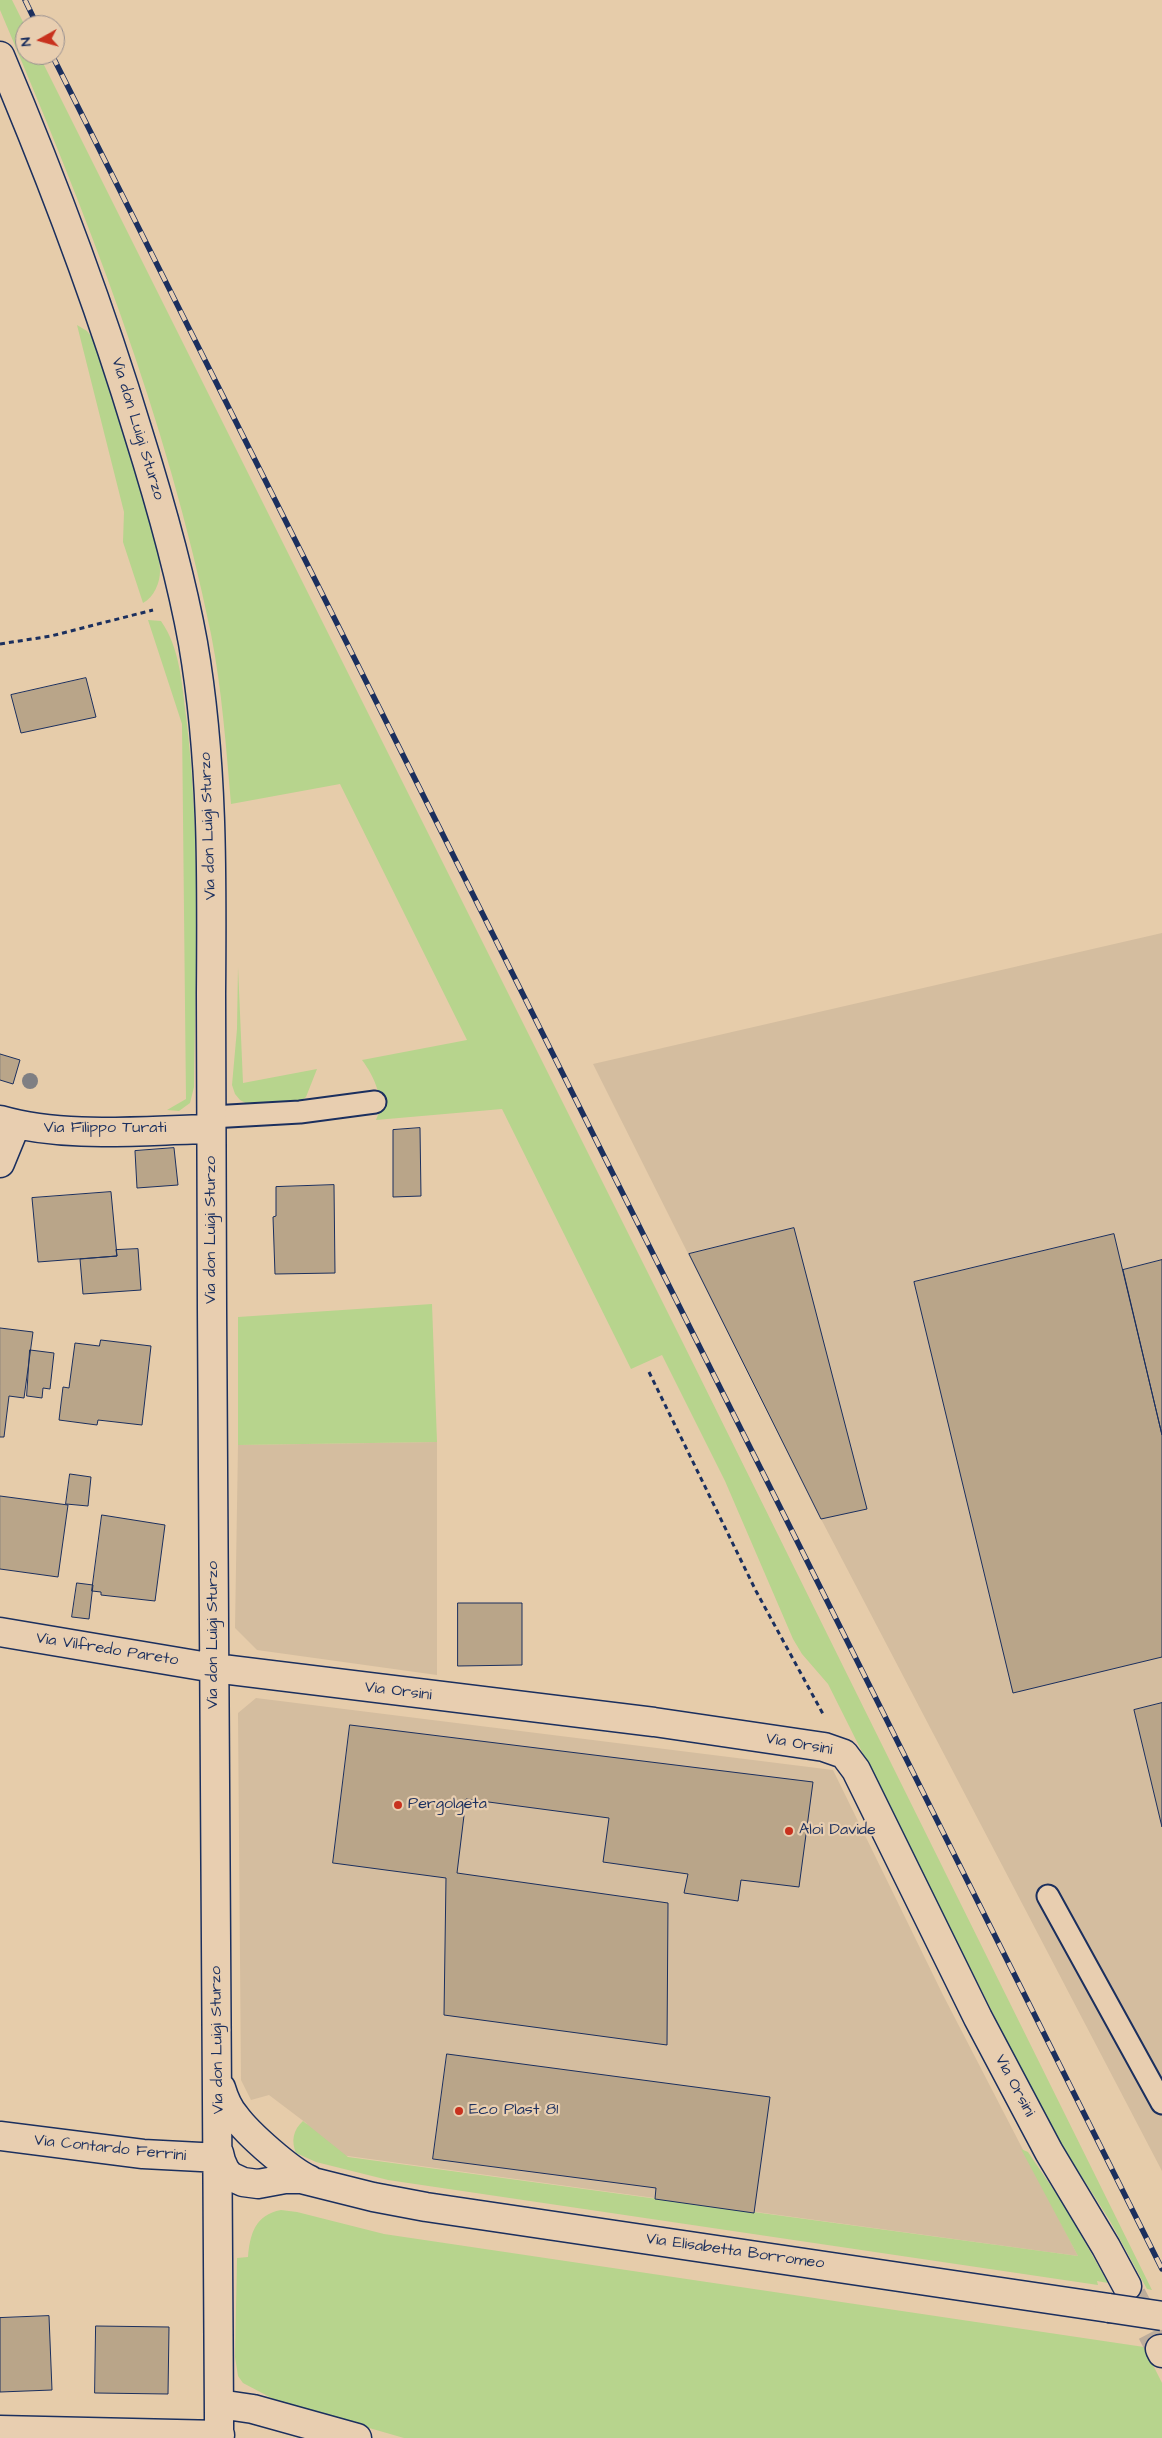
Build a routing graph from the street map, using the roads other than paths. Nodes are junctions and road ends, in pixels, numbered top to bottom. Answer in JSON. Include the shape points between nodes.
{"nodes":[{"id":1,"x":0,"y":56,"type":"edge"},
{"id":2,"x":375,"y":1102,"type":"dead end"},
{"id":3,"x":8,"y":1122,"type":"edge"},
{"id":4,"x":211,"y":1123,"type":"junction"},
{"id":5,"x":0,"y":1163,"type":"edge"},
{"id":6,"x":0,"y":1632,"type":"edge"},
{"id":7,"x":214,"y":1668,"type":"junction"},
{"id":8,"x":1048,"y":1896,"type":"dead end"},
{"id":9,"x":219,"y":2068,"type":"junction"},
{"id":10,"x":1162,"y":2103,"type":"edge"},
{"id":11,"x":0,"y":2136,"type":"edge"},
{"id":12,"x":267,"y":2146,"type":"junction"},
{"id":13,"x":220,"y":2160,"type":"junction"},
{"id":14,"x":310,"y":2180,"type":"junction"},
{"id":15,"x":258,"y":2184,"type":"junction"},
{"id":16,"x":220,"y":2240,"type":"junction"},
{"id":17,"x":1127,"y":2286,"type":"tunnel mouth"},
{"id":18,"x":1162,"y":2316,"type":"edge"},
{"id":19,"x":220,"y":2404,"type":"junction"},
{"id":20,"x":0,"y":2430,"type":"edge"},
{"id":21,"x":220,"y":2436,"type":"edge"},
{"id":22,"x":357,"y":2438,"type":"edge"}],
"edges":[{"from":1,"to":4,"type":"street","name":"Via don Luigi Sturzo","via":[[45,161],[94,292],[168,529],[185,601],[200,690],[209,786]]},
{"from":2,"to":4,"type":"lane"},
{"from":3,"to":4,"type":"street","name":"Via Filippo Turati","via":[[74,1131]]},
{"from":3,"to":5,"type":"street"},
{"from":4,"to":7,"type":"street","name":"Via don Luigi Sturzo"},
{"from":6,"to":7,"type":"street","name":"Via Vilfredo Pareto"},
{"from":7,"to":9,"type":"street","name":"Via don Luigi Sturzo"},
{"from":7,"to":17,"type":"street","name":"Via Orsini","via":[[654,1722],[824,1747],[844,1754],[856,1770],[978,2018],[1049,2152]]},
{"from":8,"to":10,"type":"lane"},
{"from":9,"to":12,"type":"street","name":"Via Elisabetta Borromeo","via":[[220,2086],[231,2110],[241,2124]]},
{"from":9,"to":13,"type":"street","name":"Via don Luigi Sturzo"},
{"from":11,"to":13,"type":"street","name":"Via Contardo Ferrini"},
{"from":12,"to":13,"type":"street","via":[[238,2142]]},
{"from":12,"to":14,"type":"street","name":"Via Elisabetta Borromeo"},
{"from":13,"to":15,"type":"street","name":"Via Elisabetta Borromeo","via":[[230,2176]]},
{"from":13,"to":16,"type":"street","name":"Via don Luigi Sturzo"},
{"from":14,"to":15,"type":"street","name":"Via Elisabetta Borromeo","via":[[294,2178]]},
{"from":14,"to":18,"type":"street","name":"Via Elisabetta Borromeo","bridge":true,"via":[[426,2207]]},
{"from":15,"to":16,"type":"street","name":"Via Elisabetta Borromeo","via":[[244,2190],[228,2208]]},
{"from":16,"to":19,"type":"street","name":"Via don Luigi Sturzo"},
{"from":19,"to":21,"type":"street","name":"Via don Luigi Sturzo"},
{"from":19,"to":22,"type":"street","via":[[253,2409]]},
{"from":20,"to":21,"type":"street"}]}
